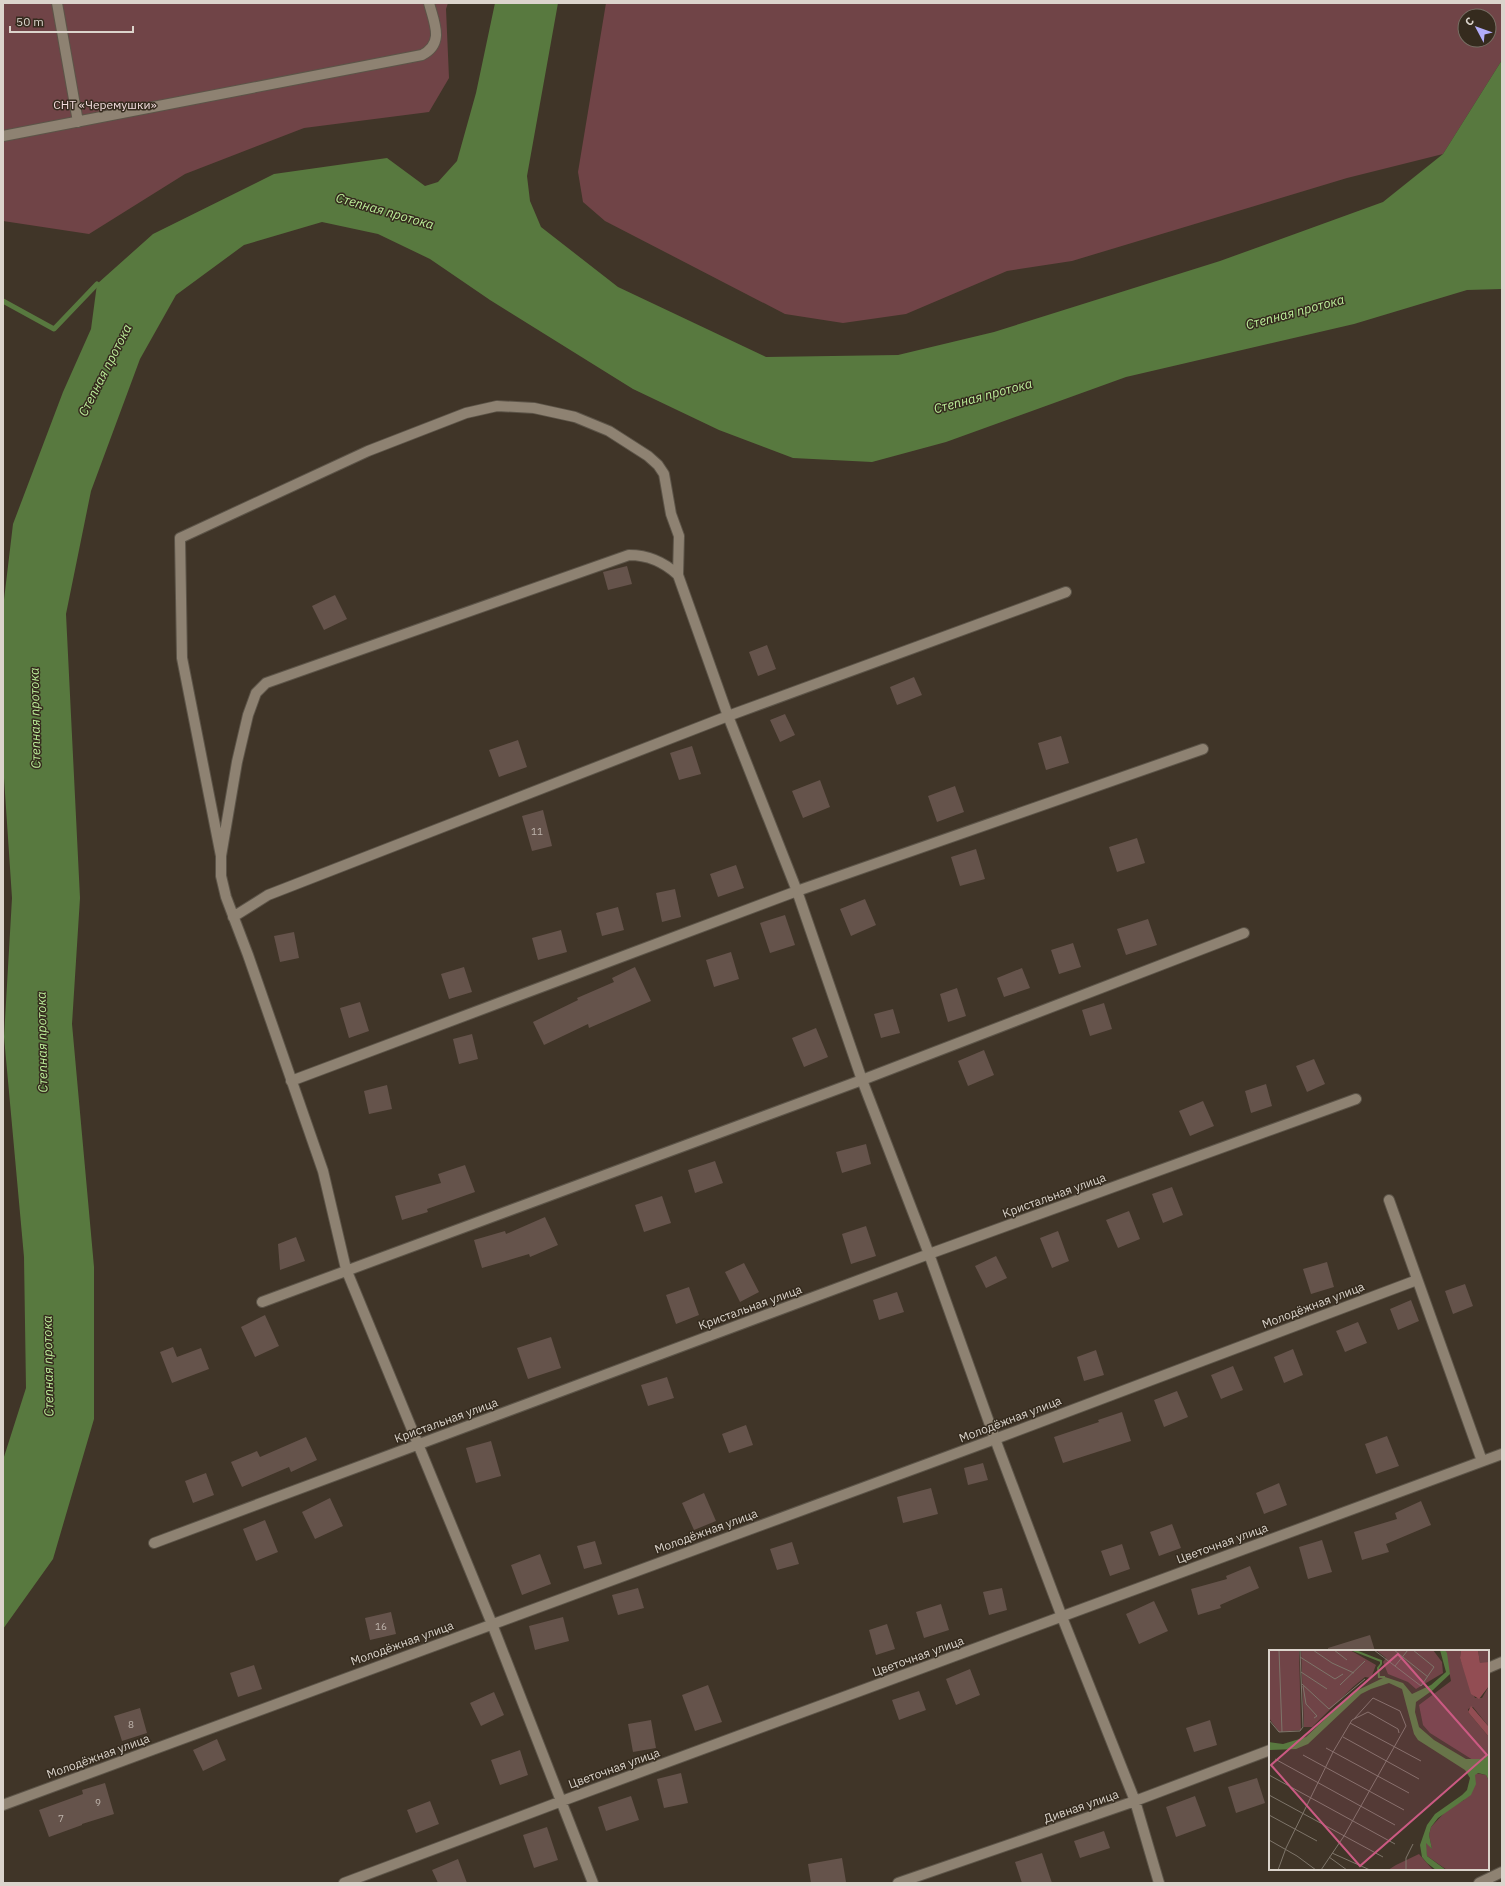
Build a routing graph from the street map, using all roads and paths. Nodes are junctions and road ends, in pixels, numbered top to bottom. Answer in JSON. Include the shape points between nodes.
{"nodes":[{"id":1,"x":57,"y":3,"type":"edge"},
{"id":2,"x":429,"y":3,"type":"edge"},
{"id":3,"x":78,"y":122,"type":"junction"},
{"id":4,"x":3,"y":136,"type":"edge"},
{"id":5,"x":678,"y":575,"type":"junction"},
{"id":6,"x":1066,"y":592,"type":"dead end"},
{"id":7,"x":728,"y":716,"type":"junction"},
{"id":8,"x":1203,"y":749,"type":"dead end"},
{"id":9,"x":221,"y":856,"type":"junction"},
{"id":10,"x":797,"y":891,"type":"junction"},
{"id":11,"x":233,"y":917,"type":"junction"},
{"id":12,"x":1244,"y":933,"type":"dead end"},
{"id":13,"x":862,"y":1080,"type":"junction"},
{"id":14,"x":291,"y":1081,"type":"junction"},
{"id":15,"x":1356,"y":1099,"type":"dead end"},
{"id":16,"x":1389,"y":1200,"type":"dead end"},
{"id":17,"x":930,"y":1254,"type":"junction"},
{"id":18,"x":346,"y":1269,"type":"junction"},
{"id":19,"x":1417,"y":1280,"type":"junction"},
{"id":20,"x":262,"y":1302,"type":"dead end"},
{"id":21,"x":995,"y":1439,"type":"junction"},
{"id":22,"x":419,"y":1444,"type":"junction"},
{"id":23,"x":1502,"y":1454,"type":"edge"},
{"id":24,"x":1482,"y":1461,"type":"junction"},
{"id":25,"x":154,"y":1542,"type":"dead end"},
{"id":26,"x":1062,"y":1617,"type":"junction"},
{"id":27,"x":492,"y":1624,"type":"junction"},
{"id":28,"x":1502,"y":1662,"type":"edge"},
{"id":29,"x":1489,"y":1668,"type":"edge"},
{"id":30,"x":1269,"y":1750,"type":"edge"},
{"id":31,"x":562,"y":1801,"type":"junction"},
{"id":32,"x":1135,"y":1801,"type":"junction"},
{"id":33,"x":3,"y":1805,"type":"edge"},
{"id":34,"x":1502,"y":1872,"type":"edge"},
{"id":35,"x":912,"y":1881,"type":"edge"},
{"id":36,"x":344,"y":1883,"type":"edge"},
{"id":37,"x":593,"y":1883,"type":"edge"},
{"id":38,"x":898,"y":1883,"type":"edge"},
{"id":39,"x":1160,"y":1883,"type":"edge"},
{"id":40,"x":1479,"y":1883,"type":"edge"}],
"edges":[{"from":1,"to":3,"type":"street"},
{"from":2,"to":3,"type":"street","via":[[437,36],[435,45],[422,55]]},
{"from":3,"to":4,"type":"street"},
{"from":5,"to":7,"type":"street"},
{"from":5,"to":9,"type":"street","via":[[653,559],[628,554],[266,682],[256,693],[248,715]]},
{"from":5,"to":9,"type":"street","via":[[679,536],[670,508],[664,474],[658,465],[609,431],[575,416],[534,408],[497,406],[466,413],[368,451],[180,538],[182,658]]},
{"from":6,"to":7,"type":"street"},
{"from":7,"to":10,"type":"street"},
{"from":7,"to":11,"type":"street","via":[[268,895]]},
{"from":8,"to":10,"type":"street"},
{"from":9,"to":11,"type":"street","via":[[223,883]]},
{"from":10,"to":13,"type":"street"},
{"from":10,"to":14,"type":"street"},
{"from":11,"to":14,"type":"street"},
{"from":12,"to":13,"type":"street"},
{"from":13,"to":17,"type":"street"},
{"from":13,"to":18,"type":"street"},
{"from":14,"to":18,"type":"street","via":[[323,1171]]},
{"from":15,"to":17,"type":"street","name":"Кристальная улица"},
{"from":16,"to":19,"type":"street"},
{"from":17,"to":21,"type":"street"},
{"from":17,"to":22,"type":"street","name":"Кристальная улица"},
{"from":18,"to":20,"type":"street"},
{"from":18,"to":22,"type":"street"},
{"from":19,"to":21,"type":"street","name":"Молодёжная улица"},
{"from":19,"to":24,"type":"street"},
{"from":21,"to":26,"type":"street"},
{"from":21,"to":27,"type":"street","name":"Молодёжная улица"},
{"from":22,"to":25,"type":"street","name":"Кристальная улица"},
{"from":22,"to":27,"type":"street"},
{"from":23,"to":24,"type":"street","name":"Цветочная улица"},
{"from":24,"to":26,"type":"street","name":"Цветочная улица"},
{"from":26,"to":31,"type":"street","name":"Цветочная улица"},
{"from":26,"to":32,"type":"street"},
{"from":27,"to":31,"type":"street"},
{"from":27,"to":33,"type":"street","name":"Молодёжная улица"},
{"from":28,"to":29,"type":"street"},
{"from":30,"to":32,"type":"street","name":"Дивная улица"},
{"from":31,"to":36,"type":"street","name":"Цветочная улица"},
{"from":31,"to":37,"type":"street"},
{"from":32,"to":35,"type":"street","name":"Дивная улица"},
{"from":32,"to":39,"type":"street"},
{"from":34,"to":40,"type":"street"},
{"from":35,"to":38,"type":"street","name":"Дивная улица"}]}
